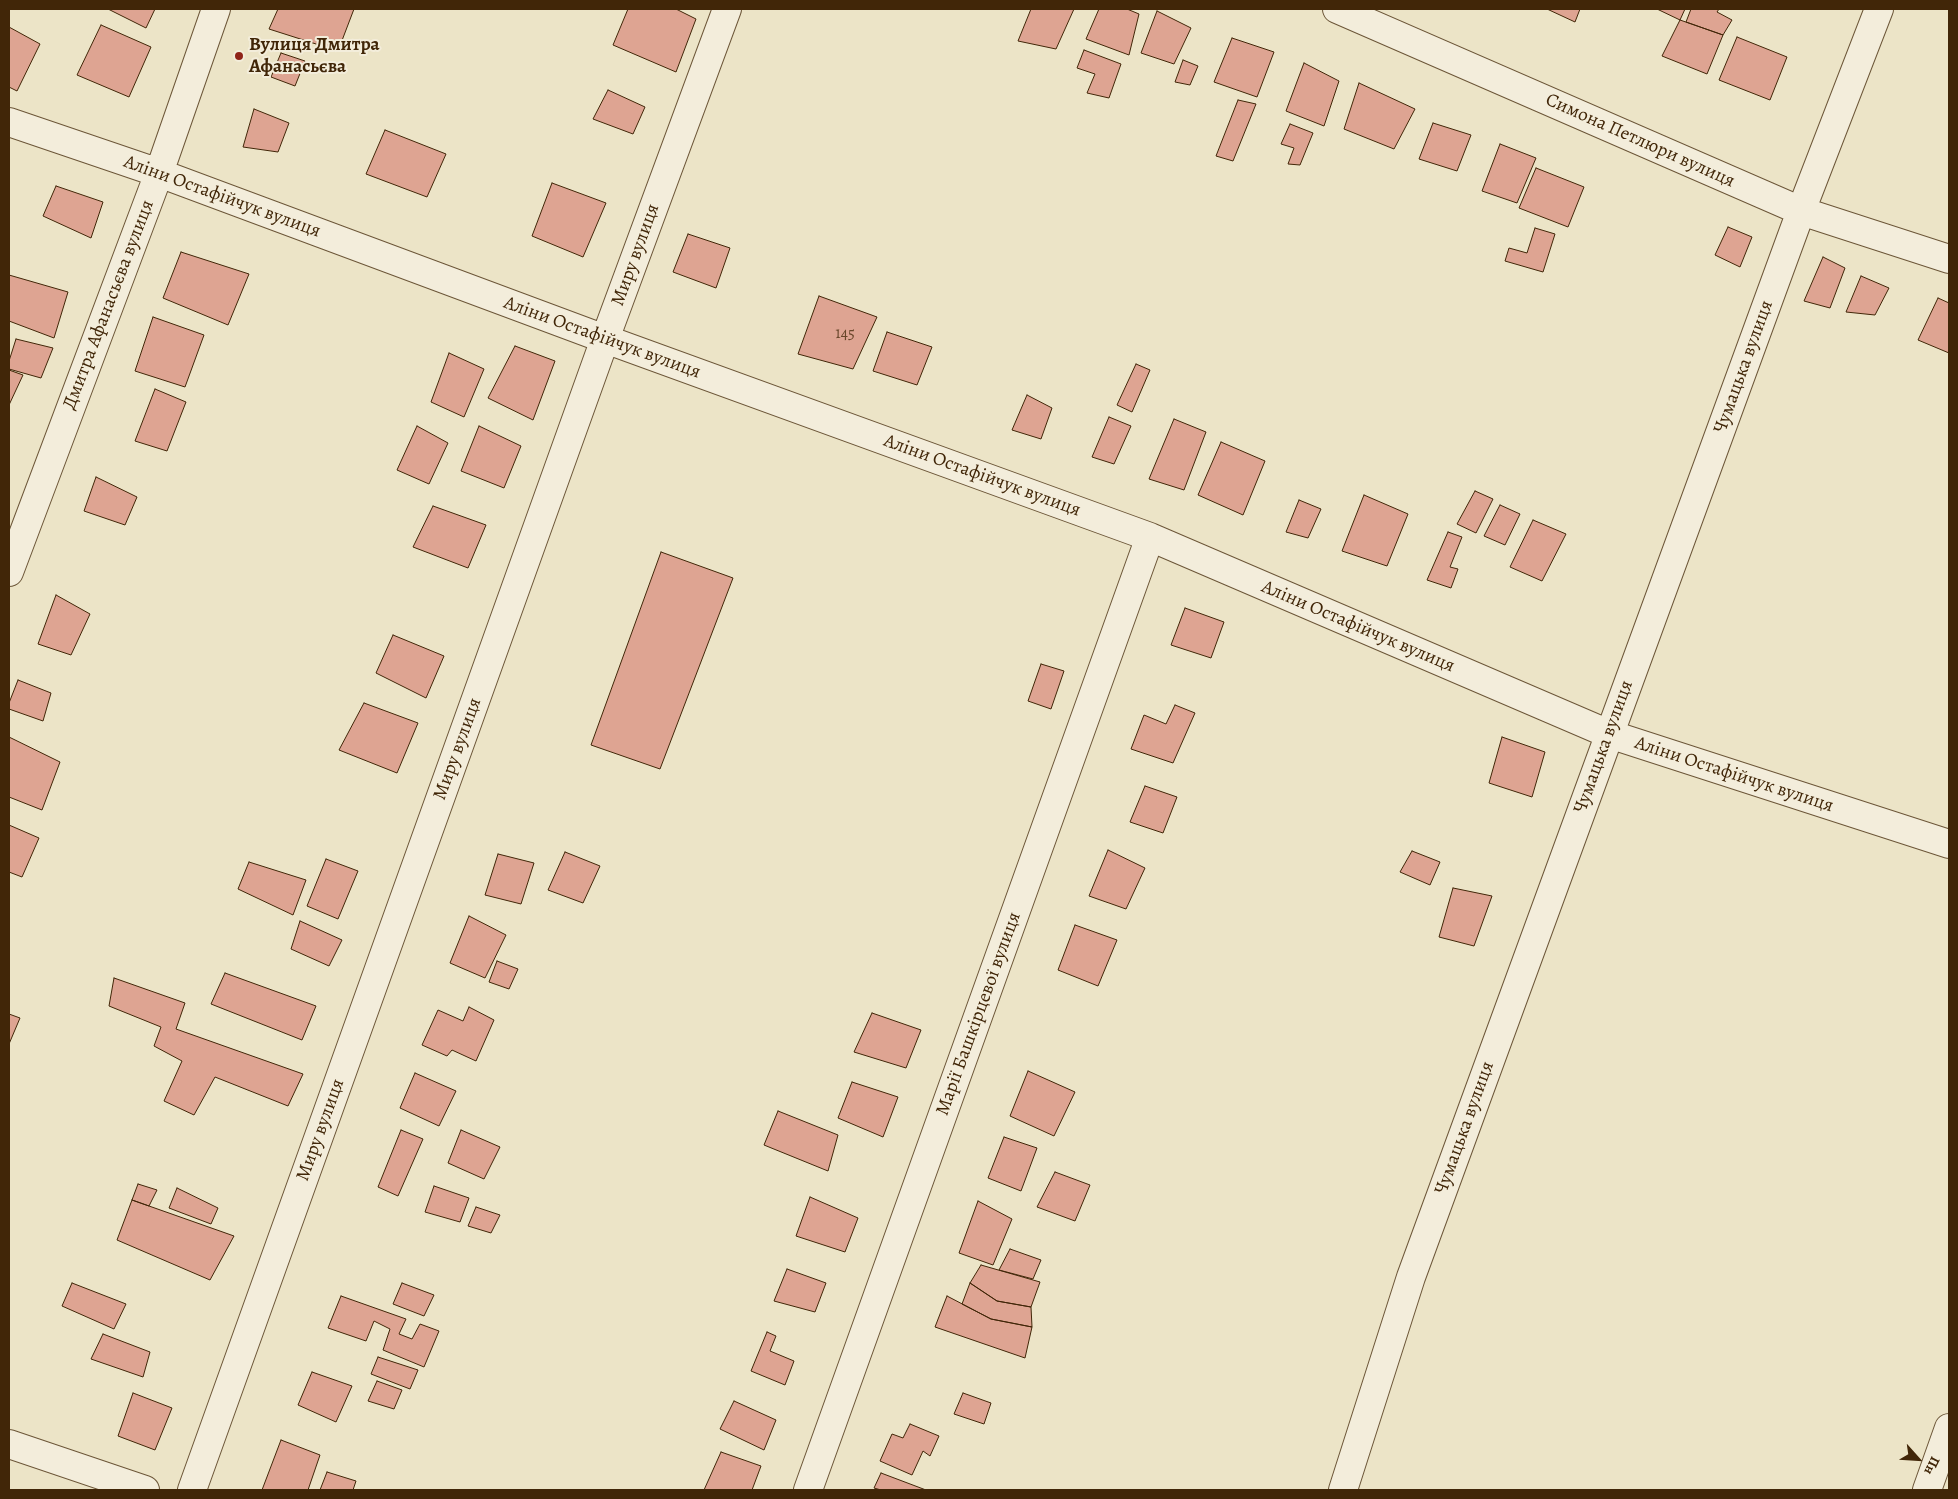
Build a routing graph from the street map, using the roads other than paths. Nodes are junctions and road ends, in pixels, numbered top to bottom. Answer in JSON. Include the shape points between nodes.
{"nodes":[{"id":1,"x":216,"y":9,"type":"edge"},
{"id":2,"x":727,"y":9,"type":"edge"},
{"id":3,"x":1337,"y":9,"type":"edge"},
{"id":4,"x":1879,"y":9,"type":"edge"},
{"id":5,"x":9,"y":122,"type":"edge"},
{"id":6,"x":159,"y":173,"type":"junction"},
{"id":7,"x":1801,"y":211,"type":"junction"},
{"id":8,"x":1949,"y":259,"type":"edge"},
{"id":9,"x":605,"y":339,"type":"junction"},
{"id":10,"x":1150,"y":537,"type":"junction"},
{"id":11,"x":9,"y":572,"type":"edge"},
{"id":12,"x":1608,"y":734,"type":"junction"},
{"id":13,"x":1949,"y":844,"type":"edge"},
{"id":14,"x":1949,"y":1428,"type":"edge"},
{"id":15,"x":9,"y":1444,"type":"edge"},
{"id":16,"x":145,"y":1490,"type":"edge"},
{"id":17,"x":192,"y":1490,"type":"edge"},
{"id":18,"x":808,"y":1490,"type":"edge"},
{"id":19,"x":1342,"y":1490,"type":"edge"},
{"id":20,"x":1927,"y":1490,"type":"edge"}],
"edges":[{"from":1,"to":6,"type":"street","name":"Дмитра Афанасьєва вулиця"},
{"from":2,"to":9,"type":"street","name":"Миру вулиця"},
{"from":3,"to":7,"type":"street","name":"Симона Петлюри вулиця"},
{"from":4,"to":7,"type":"street","name":"Чумацька вулиця"},
{"from":5,"to":6,"type":"street","name":"Алiни Остафійчук вулиця"},
{"from":6,"to":9,"type":"street","name":"Алiни Остафійчук вулиця"},
{"from":6,"to":11,"type":"street","name":"Дмитра Афанасьєва вулиця"},
{"from":7,"to":8,"type":"street","name":"Симона Петлюри вулиця"},
{"from":7,"to":12,"type":"street","name":"Чумацька вулиця"},
{"from":9,"to":10,"type":"street","name":"Алiни Остафійчук вулиця"},
{"from":9,"to":17,"type":"street","name":"Миру вулиця"},
{"from":10,"to":12,"type":"street","name":"Алiни Остафійчук вулиця"},
{"from":10,"to":18,"type":"street","name":"Марії Башкірцевої вулиця"},
{"from":12,"to":13,"type":"street","name":"Алiни Остафійчук вулиця"},
{"from":12,"to":19,"type":"street","name":"Чумацька вулиця","via":[[1411,1277]]},
{"from":14,"to":20,"type":"street"},
{"from":15,"to":16,"type":"street"}]}
